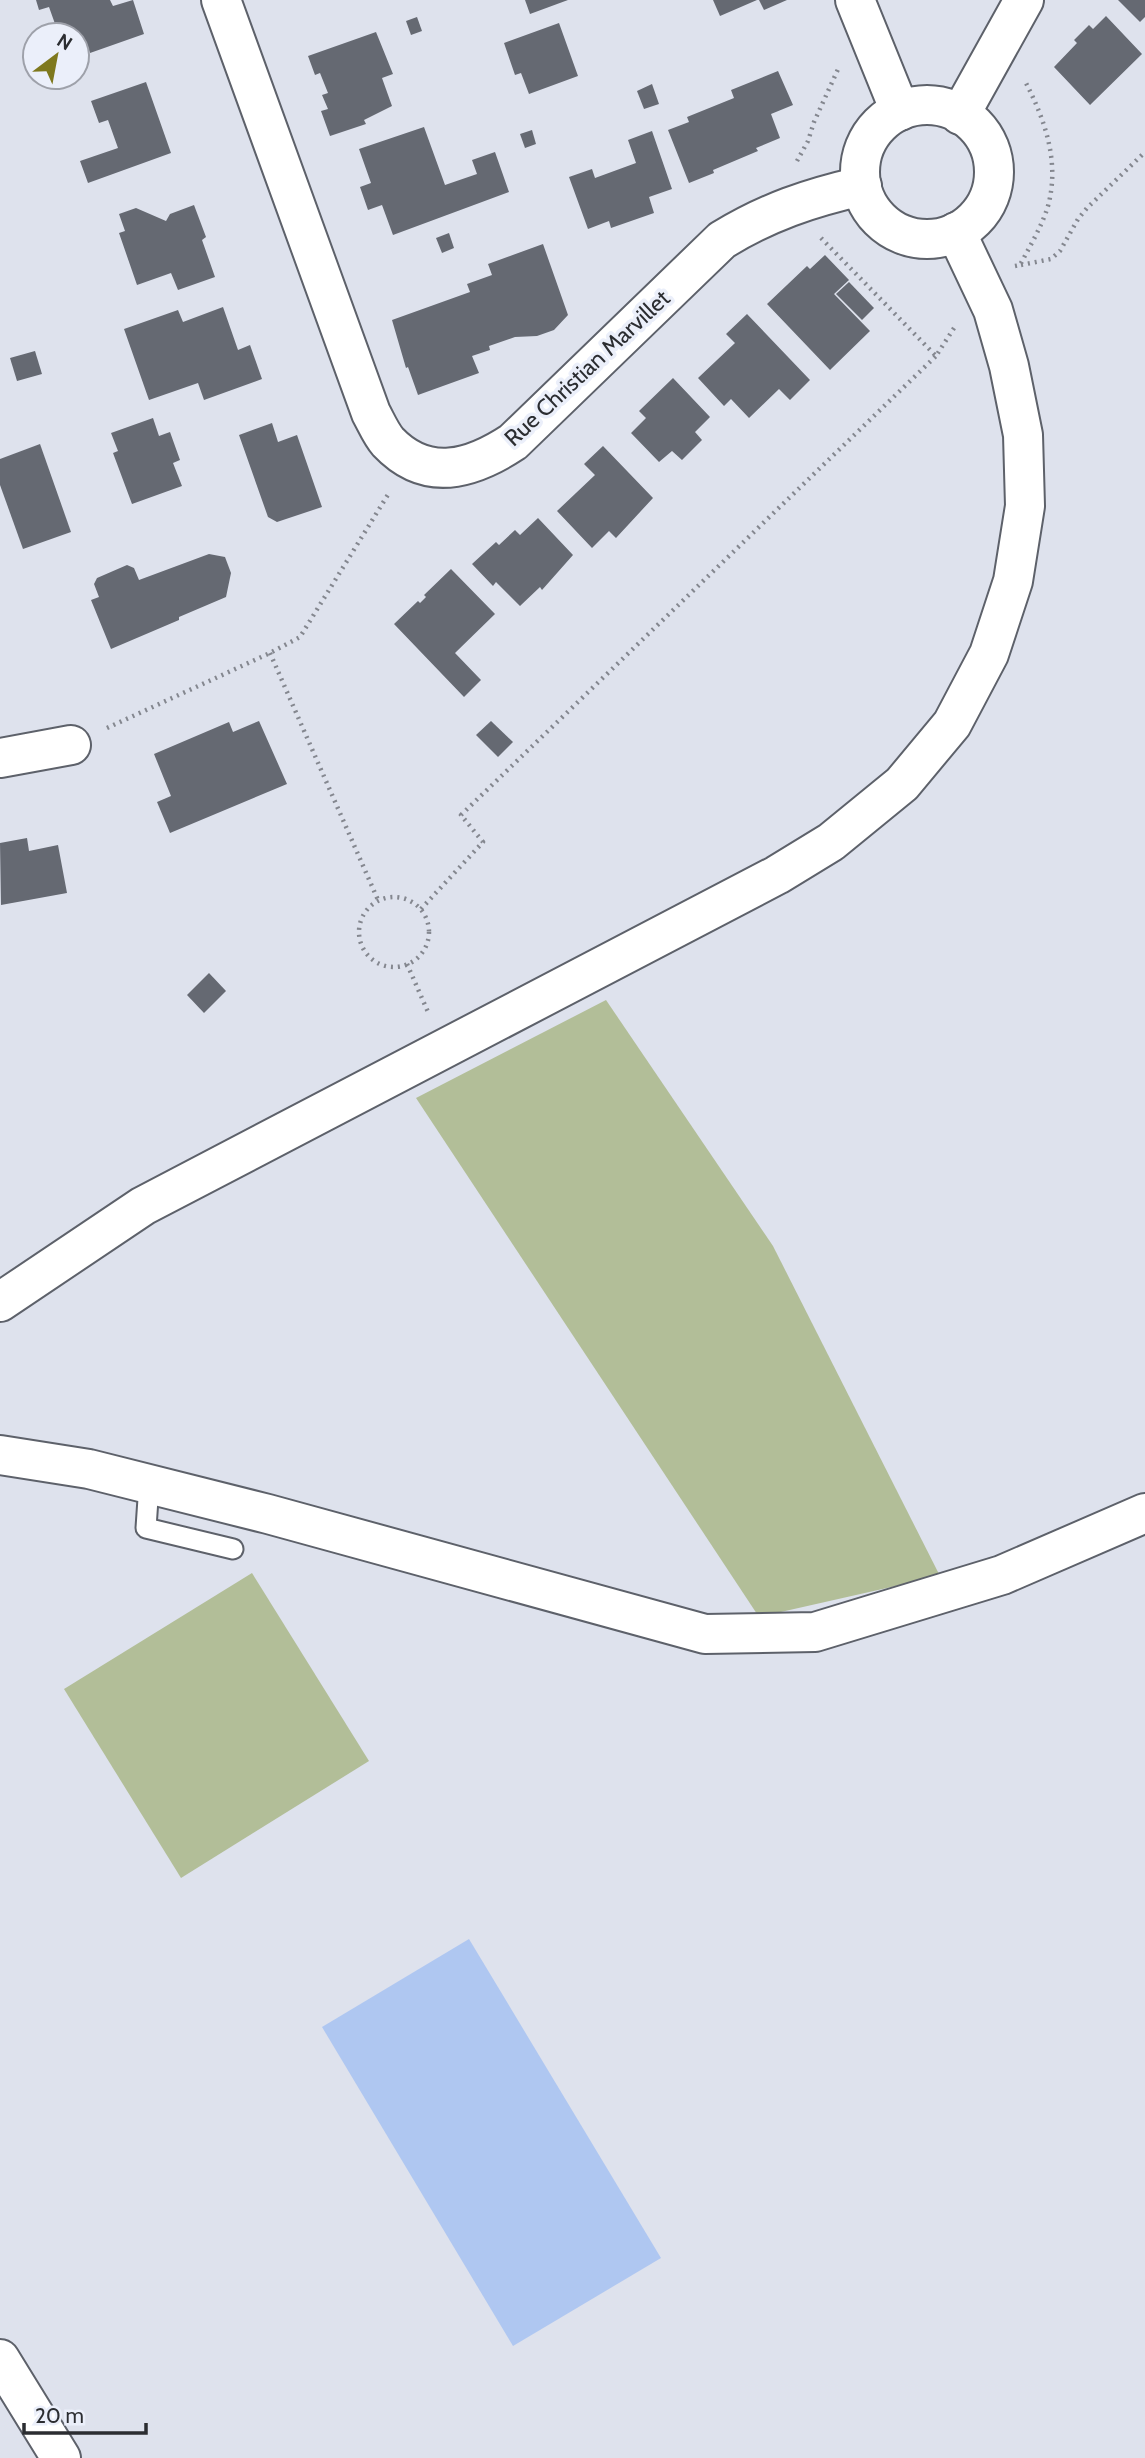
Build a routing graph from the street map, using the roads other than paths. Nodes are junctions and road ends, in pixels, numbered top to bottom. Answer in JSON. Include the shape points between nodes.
{"nodes":[{"id":1,"x":221,"y":0,"type":"edge"},
{"id":2,"x":1024,"y":0,"type":"edge"},
{"id":3,"x":860,"y":12,"type":"edge"},
{"id":4,"x":900,"y":111,"type":"junction"},
{"id":5,"x":960,"y":115,"type":"junction"},
{"id":6,"x":862,"y":186,"type":"junction"},
{"id":7,"x":956,"y":232,"type":"junction"},
{"id":8,"x":71,"y":745,"type":"road end"},
{"id":9,"x":0,"y":758,"type":"edge"},
{"id":10,"x":0,"y":1302,"type":"edge"},
{"id":11,"x":0,"y":1455,"type":"edge"},
{"id":12,"x":149,"y":1484,"type":"junction"},
{"id":13,"x":1145,"y":1513,"type":"edge"},
{"id":14,"x":233,"y":1549,"type":"dead end"},
{"id":15,"x":0,"y":2359,"type":"edge"},
{"id":16,"x":61,"y":2458,"type":"edge"}],
"edges":[{"from":1,"to":6,"type":"street","name":"Rue Christian Marvillet","via":[[371,414],[387,441],[410,459],[439,468],[465,467],[513,442],[722,240],[795,204]]},
{"from":2,"to":5,"type":"street"},
{"from":3,"to":4,"type":"street"},
{"from":4,"to":5,"type":"street","via":[[922,106]]},
{"from":4,"to":6,"type":"street","via":[[881,123],[867,141],[860,163]]},
{"from":5,"to":7,"type":"street","via":[[983,134],[994,175],[990,196],[979,215]]},
{"from":6,"to":7,"type":"street","via":[[869,206],[883,223],[901,234],[922,239]]},
{"from":7,"to":10,"type":"street","via":[[993,310],[1009,366],[1023,435],[1025,506],[1013,581],[989,654],[952,724],[902,783],[831,842],[778,875],[143,1206]]},
{"from":8,"to":9,"type":"street"},
{"from":11,"to":12,"type":"street"},
{"from":12,"to":13,"type":"street","via":[[705,1634],[815,1632],[1002,1575]]},
{"from":12,"to":14,"type":"lane","via":[[146,1528]]},
{"from":15,"to":16,"type":"street"}]}
